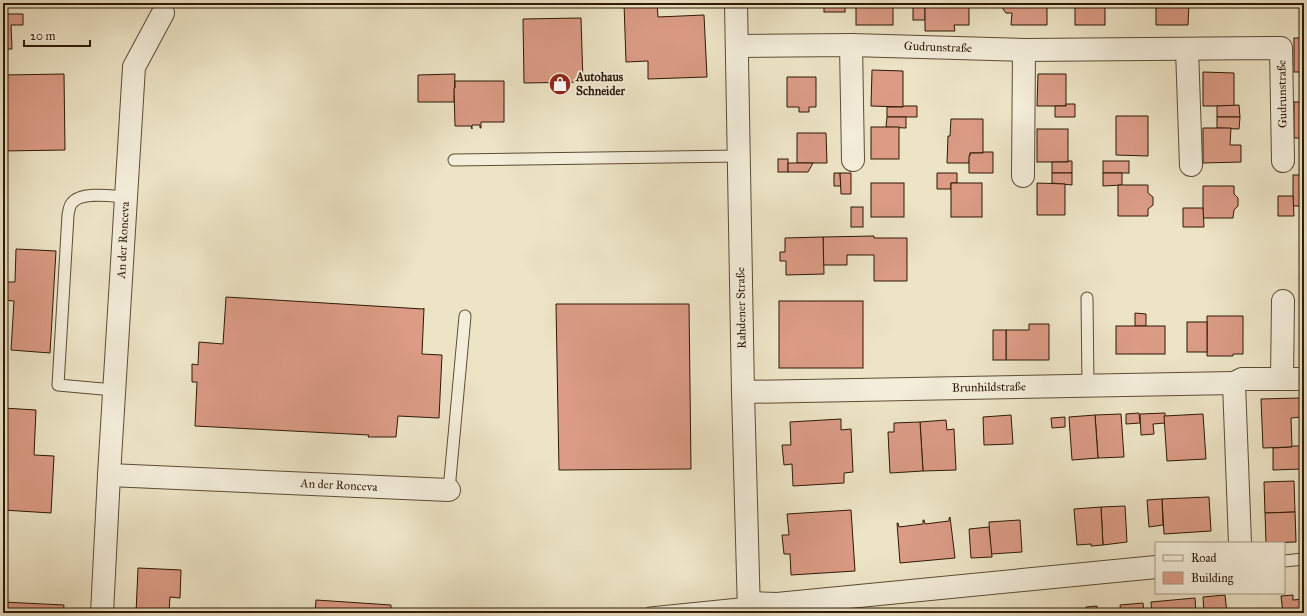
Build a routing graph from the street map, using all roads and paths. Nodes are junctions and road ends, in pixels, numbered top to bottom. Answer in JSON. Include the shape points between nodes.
{"nodes":[{"id":1,"x":736,"y":3,"type":"edge"},
{"id":2,"x":163,"y":13,"type":"dead end"},
{"id":3,"x":851,"y":45,"type":"junction"},
{"id":4,"x":737,"y":46,"type":"junction"},
{"id":5,"x":1187,"y":49,"type":"junction"},
{"id":6,"x":1024,"y":50,"type":"junction"},
{"id":7,"x":738,"y":156,"type":"junction"},
{"id":8,"x":454,"y":160,"type":"dead end"},
{"id":9,"x":853,"y":160,"type":"dead end"},
{"id":10,"x":1283,"y":161,"type":"dead end"},
{"id":11,"x":1191,"y":165,"type":"dead end"},
{"id":12,"x":1023,"y":176,"type":"dead end"},
{"id":13,"x":126,"y":197,"type":"junction"},
{"id":14,"x":1087,"y":298,"type":"dead end"},
{"id":15,"x":1283,"y":302,"type":"dead end"},
{"id":16,"x":464,"y":316,"type":"dead end"},
{"id":17,"x":1282,"y":378,"type":"junction"},
{"id":18,"x":1304,"y":379,"type":"edge"},
{"id":19,"x":1234,"y":383,"type":"junction"},
{"id":20,"x":1088,"y":386,"type":"junction"},
{"id":21,"x":114,"y":390,"type":"junction"},
{"id":22,"x":743,"y":392,"type":"junction"},
{"id":23,"x":109,"y":475,"type":"junction"},
{"id":24,"x":449,"y":490,"type":"joint"},
{"id":25,"x":1240,"y":542,"type":"edge"},
{"id":26,"x":1304,"y":559,"type":"edge"},
{"id":27,"x":1285,"y":561,"type":"edge"},
{"id":28,"x":1155,"y":567,"type":"edge"},
{"id":29,"x":749,"y":608,"type":"edge"},
{"id":30,"x":102,"y":613,"type":"edge"},
{"id":31,"x":650,"y":613,"type":"edge"}],
"edges":[{"from":1,"to":4,"type":"street","name":"Rahdener Straße"},
{"from":2,"to":13,"type":"street","name":"An der Ronceva","via":[[134,67]]},
{"from":3,"to":4,"type":"street","name":"Gudrunstraße"},
{"from":3,"to":6,"type":"street","name":"Gudrunstraße"},
{"from":3,"to":9,"type":"street"},
{"from":4,"to":7,"type":"street","name":"Rahdener Straße"},
{"from":5,"to":6,"type":"street","name":"Gudrunstraße"},
{"from":5,"to":10,"type":"street","name":"Gudrunstraße","via":[[1280,48]]},
{"from":5,"to":11,"type":"street"},
{"from":6,"to":12,"type":"street"},
{"from":7,"to":8,"type":"lane"},
{"from":7,"to":22,"type":"street","name":"Rahdener Straße"},
{"from":13,"to":21,"type":"street","name":"An der Ronceva"},
{"from":13,"to":21,"type":"lane","via":[[78,198],[71,204],[68,215],[58,386]]},
{"from":14,"to":20,"type":"lane"},
{"from":15,"to":17,"type":"street"},
{"from":16,"to":24,"type":"lane"},
{"from":17,"to":18,"type":"street","name":"Brunhildstraße"},
{"from":17,"to":19,"type":"street","name":"Brunhildstraße","via":[[1242,380]]},
{"from":19,"to":20,"type":"street","name":"Brunhildstraße"},
{"from":19,"to":25,"type":"street"},
{"from":20,"to":22,"type":"street","name":"Brunhildstraße"},
{"from":21,"to":23,"type":"street","name":"An der Ronceva"},
{"from":22,"to":29,"type":"street","name":"Rahdener Straße"},
{"from":23,"to":24,"type":"street","name":"An der Ronceva"},
{"from":23,"to":30,"type":"street","name":"An der Ronceva"},
{"from":26,"to":27,"type":"lane"},
{"from":28,"to":29,"type":"street"},
{"from":29,"to":31,"type":"lane"}]}
